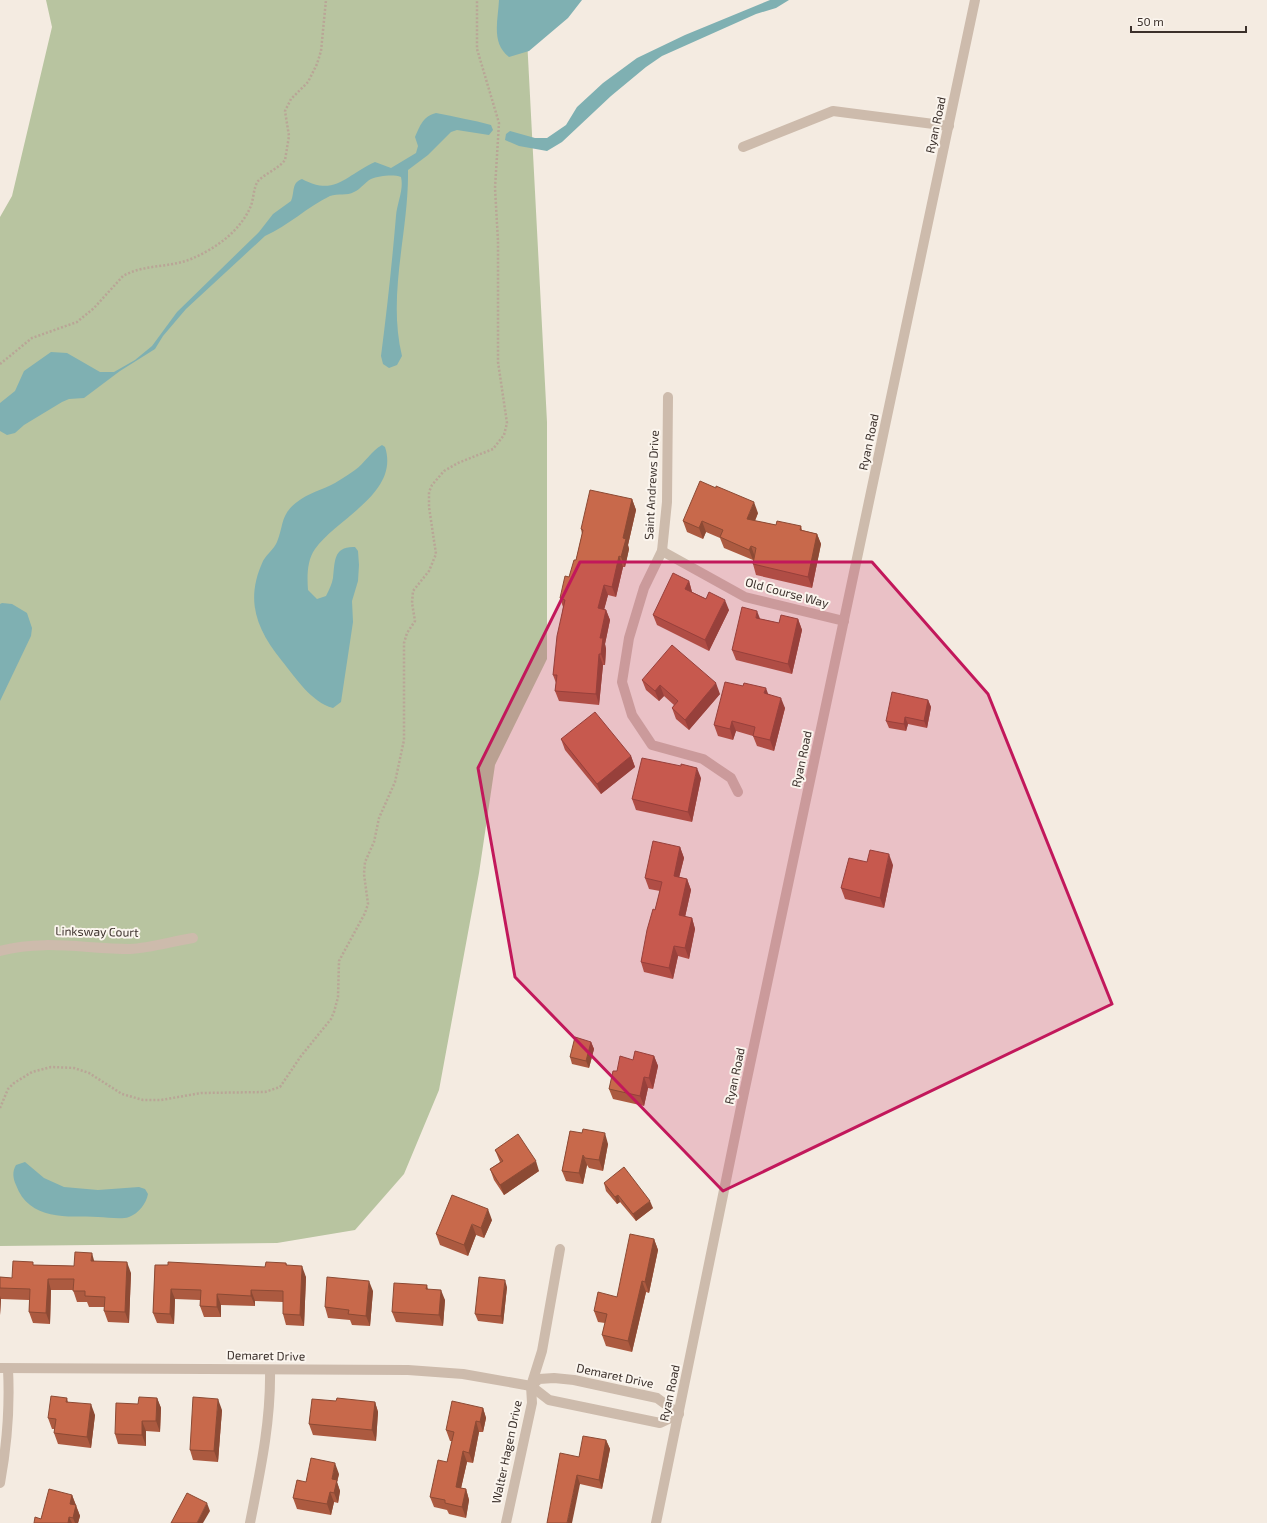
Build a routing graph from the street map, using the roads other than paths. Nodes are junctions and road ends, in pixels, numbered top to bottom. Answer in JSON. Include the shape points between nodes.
{"nodes":[{"id":1,"x":975,"y":0,"type":"edge"},
{"id":2,"x":949,"y":126,"type":"junction"},
{"id":3,"x":743,"y":147,"type":"dead end"},
{"id":4,"x":668,"y":397,"type":"dead end"},
{"id":5,"x":662,"y":551,"type":"junction"},
{"id":6,"x":844,"y":621,"type":"junction"},
{"id":7,"x":738,"y":792,"type":"dead end"},
{"id":8,"x":193,"y":938,"type":"dead end"},
{"id":9,"x":0,"y":951,"type":"edge"},
{"id":10,"x":560,"y":1248,"type":"dead end"},
{"id":11,"x":4,"y":1369,"type":"edge"},
{"id":12,"x":270,"y":1370,"type":"junction"},
{"id":13,"x":531,"y":1386,"type":"junction"},
{"id":14,"x":678,"y":1414,"type":"junction"},
{"id":15,"x":0,"y":1483,"type":"edge"},
{"id":16,"x":250,"y":1523,"type":"edge"},
{"id":17,"x":506,"y":1523,"type":"edge"},
{"id":18,"x":656,"y":1523,"type":"edge"}],
"edges":[{"from":1,"to":2,"type":"street","name":"Ryan Road"},
{"from":2,"to":3,"type":"street","via":[[833,111]]},
{"from":2,"to":6,"type":"street","name":"Ryan Road"},
{"from":4,"to":5,"type":"street","name":"Saint Andrews Drive","via":[[667,502]]},
{"from":5,"to":6,"type":"street","name":"Old Course Way","via":[[745,597]]},
{"from":5,"to":7,"type":"street","name":"Saint Andrews Drive","via":[[644,588],[629,638],[622,682],[632,715],[652,745],[703,759],[731,778]]},
{"from":6,"to":14,"type":"street","name":"Ryan Road"},
{"from":8,"to":9,"type":"street","name":"Linksway Court","via":[[131,949],[57,944],[20,946]]},
{"from":10,"to":13,"type":"street","name":"Walter Hagen Drive","via":[[542,1351]]},
{"from":11,"to":12,"type":"street","name":"Demaret Drive"},
{"from":11,"to":15,"type":"street","via":[[10,1398]]},
{"from":12,"to":13,"type":"street","name":"Demaret Drive","via":[[408,1370],[463,1374]]},
{"from":12,"to":16,"type":"street","via":[[266,1443]]},
{"from":13,"to":14,"type":"street","name":"Demaret Drive","via":[[549,1400],[660,1423]]},
{"from":13,"to":14,"type":"street","name":"Demaret Drive","via":[[539,1380],[574,1380],[657,1398]]},
{"from":13,"to":17,"type":"street","name":"Walter Hagen Drive","via":[[532,1402]]},
{"from":14,"to":18,"type":"street","name":"Ryan Road"}]}
